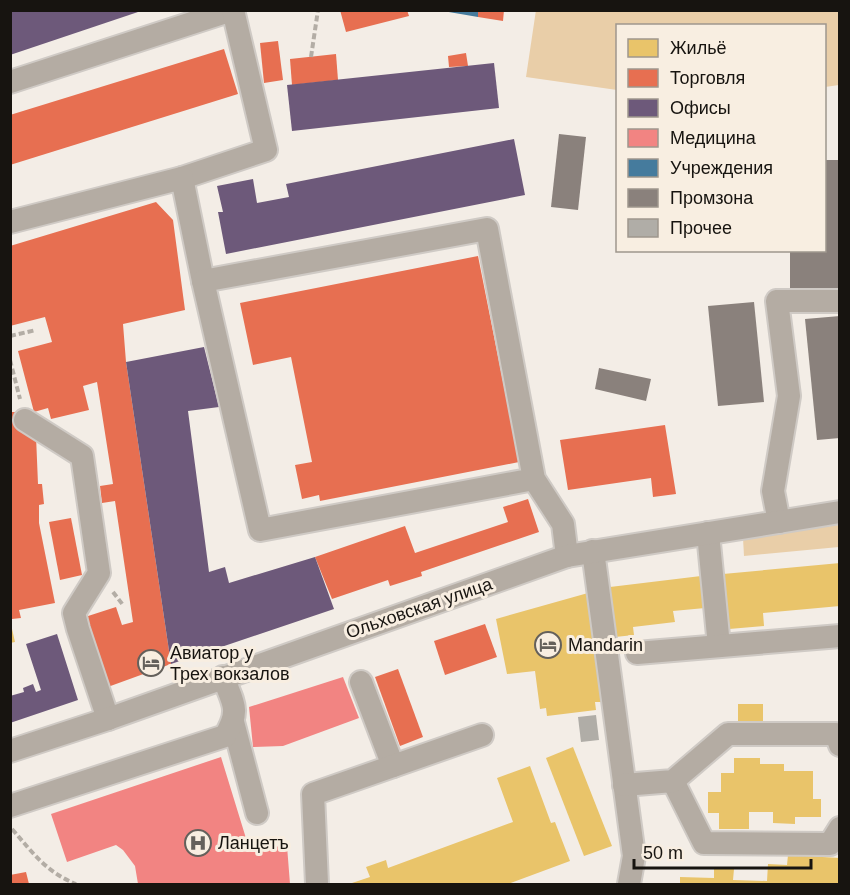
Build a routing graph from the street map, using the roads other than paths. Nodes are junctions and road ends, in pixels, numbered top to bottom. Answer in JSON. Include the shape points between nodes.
{"nodes":[{"id":1,"x":232,"y":10,"type":"edge"},
{"id":2,"x":10,"y":82,"type":"edge"},
{"id":3,"x":182,"y":177,"type":"junction"},
{"id":4,"x":10,"y":222,"type":"edge"},
{"id":5,"x":202,"y":281,"type":"junction"},
{"id":6,"x":840,"y":302,"type":"edge"},
{"id":7,"x":25,"y":420,"type":"road end"},
{"id":8,"x":534,"y":479,"type":"junction"},
{"id":9,"x":840,"y":512,"type":"edge"},
{"id":10,"x":778,"y":522,"type":"junction"},
{"id":11,"x":708,"y":533,"type":"junction"},
{"id":12,"x":593,"y":551,"type":"junction"},
{"id":13,"x":567,"y":556,"type":"junction"},
{"id":14,"x":840,"y":636,"type":"edge"},
{"id":15,"x":719,"y":646,"type":"junction"},
{"id":16,"x":637,"y":653,"type":"dead end"},
{"id":17,"x":223,"y":677,"type":"junction"},
{"id":18,"x":361,"y":682,"type":"dead end"},
{"id":19,"x":108,"y":719,"type":"junction"},
{"id":20,"x":233,"y":723,"type":"junction"},
{"id":21,"x":482,"y":735,"type":"dead end"},
{"id":22,"x":840,"y":745,"type":"edge"},
{"id":23,"x":10,"y":751,"type":"edge"},
{"id":24,"x":393,"y":766,"type":"junction"},
{"id":25,"x":673,"y":781,"type":"junction"},
{"id":26,"x":624,"y":785,"type":"junction"},
{"id":27,"x":10,"y":806,"type":"edge"},
{"id":28,"x":257,"y":813,"type":"dead end"},
{"id":29,"x":840,"y":828,"type":"edge"},
{"id":30,"x":317,"y":885,"type":"edge"},
{"id":31,"x":630,"y":885,"type":"edge"}],
"edges":[{"from":1,"to":2,"type":"street"},
{"from":1,"to":3,"type":"street","via":[[266,150]]},
{"from":3,"to":4,"type":"street"},
{"from":3,"to":5,"type":"street"},
{"from":5,"to":8,"type":"street","via":[[260,530]]},
{"from":5,"to":8,"type":"street","via":[[487,229]]},
{"from":6,"to":10,"type":"street","via":[[777,301],[789,396],[772,491]]},
{"from":7,"to":19,"type":"street","via":[[82,456],[99,573],[74,613]]},
{"from":8,"to":13,"type":"street","via":[[563,524]]},
{"from":9,"to":10,"type":"street","name":"Ольховская улица"},
{"from":10,"to":11,"type":"street","name":"Ольховская улица"},
{"from":11,"to":12,"type":"street","name":"Ольховская улица"},
{"from":11,"to":15,"type":"street"},
{"from":12,"to":13,"type":"street","name":"Ольховская улица"},
{"from":12,"to":26,"type":"street"},
{"from":13,"to":17,"type":"street","name":"Ольховская улица"},
{"from":14,"to":15,"type":"street"},
{"from":15,"to":16,"type":"street"},
{"from":17,"to":19,"type":"street","name":"Ольховская улица"},
{"from":17,"to":20,"type":"street","via":[[235,707]]},
{"from":18,"to":24,"type":"street"},
{"from":19,"to":23,"type":"street","name":"Ольховская улица"},
{"from":20,"to":27,"type":"street","via":[[225,736]]},
{"from":20,"to":28,"type":"street"},
{"from":21,"to":24,"type":"street"},
{"from":22,"to":25,"type":"street","via":[[837,734],[728,734]]},
{"from":24,"to":30,"type":"street","via":[[313,794]]},
{"from":25,"to":26,"type":"street"},
{"from":25,"to":29,"type":"street","via":[[704,843],[830,844]]},
{"from":26,"to":31,"type":"street","via":[[634,856]]}]}
